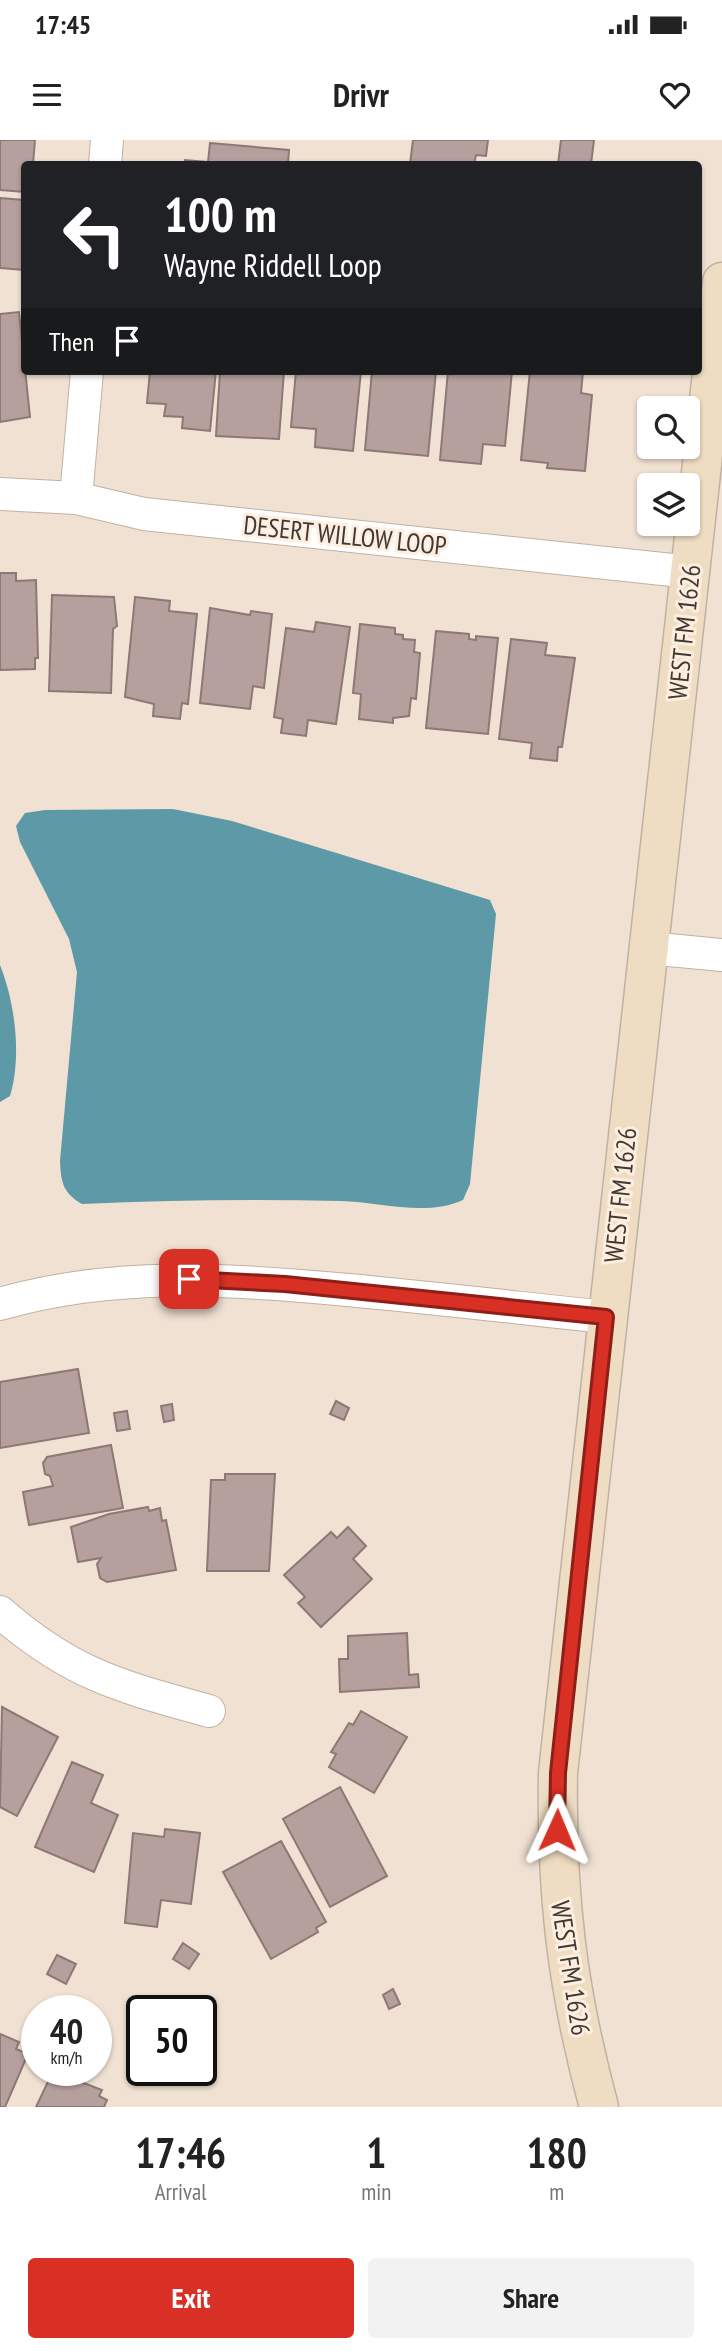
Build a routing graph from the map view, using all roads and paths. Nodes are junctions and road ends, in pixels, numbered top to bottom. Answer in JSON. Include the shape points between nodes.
{"nodes":[{"id":1,"x":107,"y":140,"type":"edge"},
{"id":2,"x":105,"y":161,"type":"edge"},
{"id":3,"x":722,"y":282,"type":"edge"},
{"id":4,"x":87,"y":375,"type":"edge"},
{"id":5,"x":0,"y":494,"type":"edge"},
{"id":6,"x":76,"y":498,"type":"junction"},
{"id":7,"x":691,"y":572,"type":"junction"},
{"id":8,"x":648,"y":948,"type":"junction"},
{"id":9,"x":722,"y":955,"type":"edge"},
{"id":10,"x":0,"y":1304,"type":"edge"},
{"id":11,"x":606,"y":1317,"type":"junction"},
{"id":12,"x":0,"y":1612,"type":"edge"},
{"id":13,"x":209,"y":1711,"type":"dead end"},
{"id":14,"x":599,"y":2107,"type":"edge"}],
"edges":[{"from":1,"to":2,"type":"street"},
{"from":3,"to":7,"type":"main road","name":"WEST FM 1626"},
{"from":4,"to":6,"type":"street"},
{"from":5,"to":6,"type":"street","name":"DESERT WILLOW LOOP"},
{"from":6,"to":7,"type":"street","name":"DESERT WILLOW LOOP","via":[[144,514]]},
{"from":7,"to":8,"type":"main road","name":"WEST FM 1626"},
{"from":8,"to":9,"type":"street"},
{"from":8,"to":11,"type":"main road","name":"WEST FM 1626"},
{"from":10,"to":11,"type":"street","via":[[124,1280],[189,1279],[285,1284]]},
{"from":11,"to":14,"type":"main road","name":"WEST FM 1626","via":[[558,1773],[557,1830],[564,1947]]},
{"from":12,"to":13,"type":"street","via":[[35,1643],[70,1665],[111,1683]]}]}
